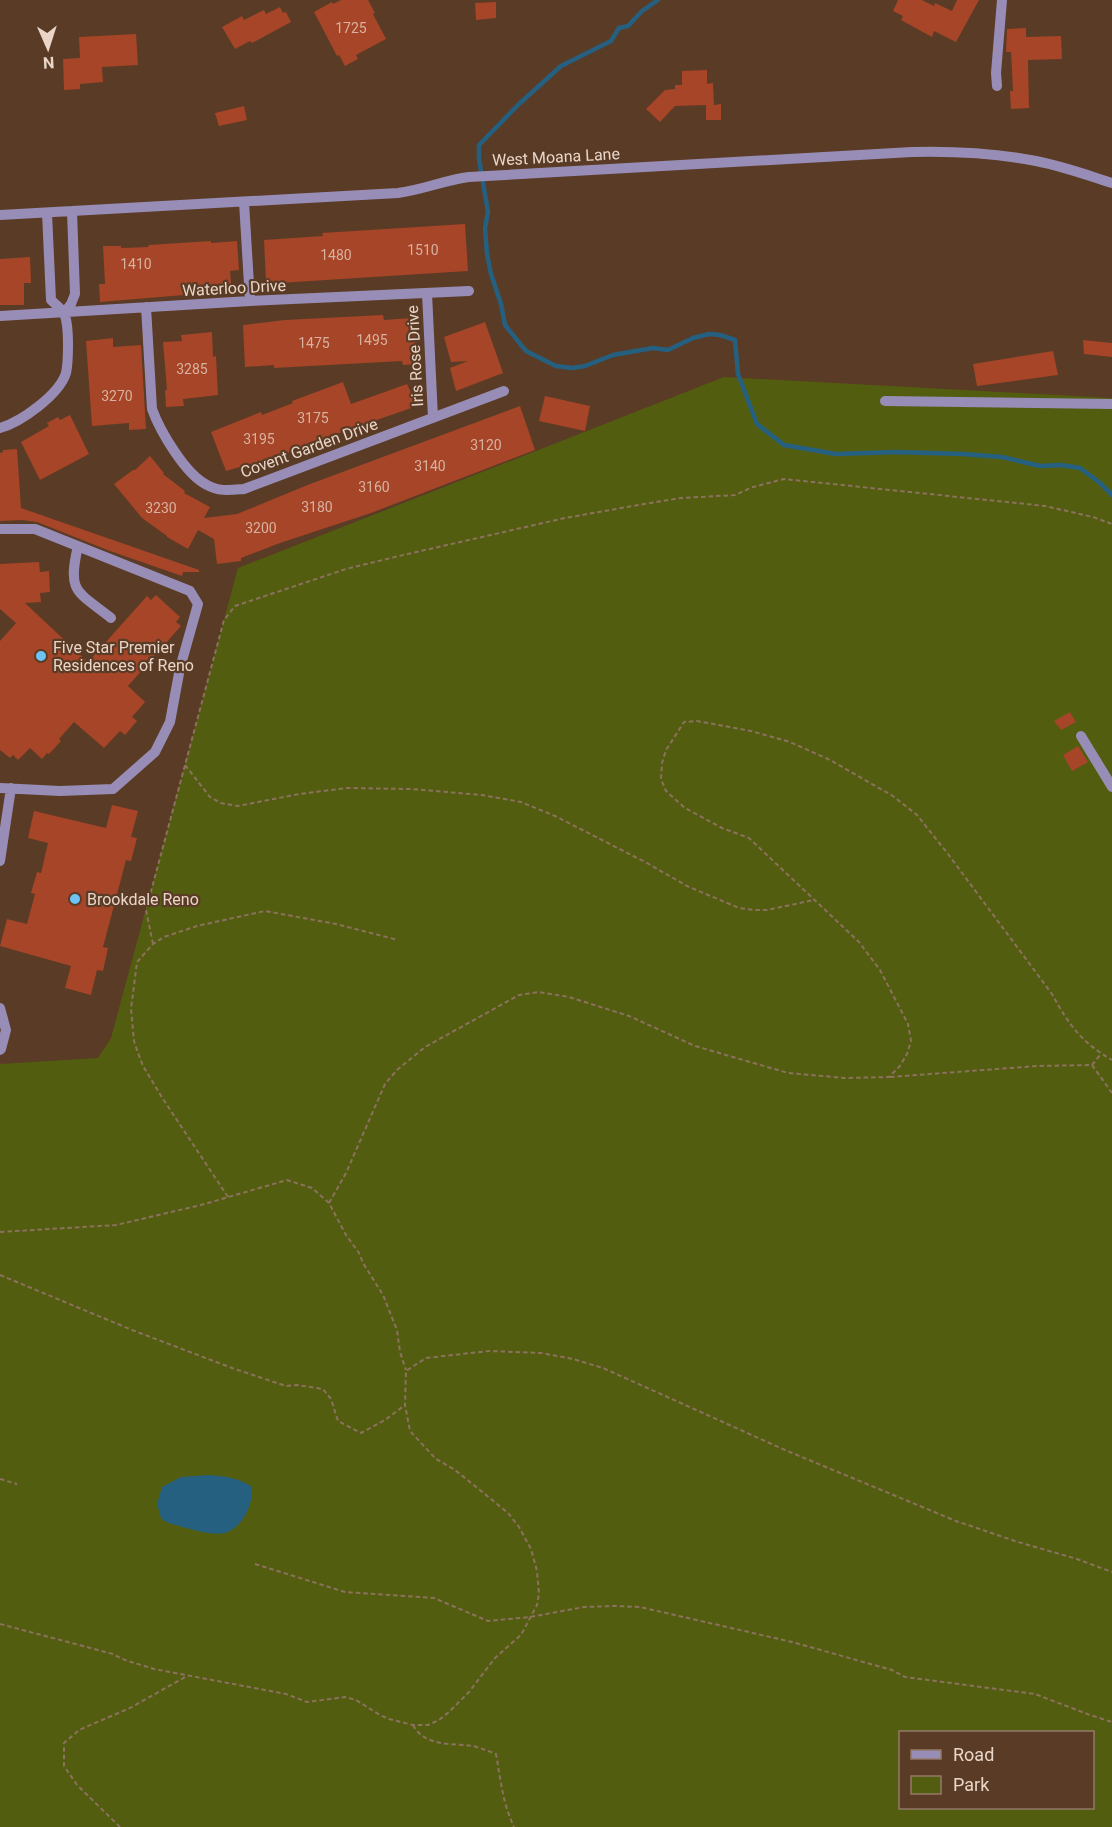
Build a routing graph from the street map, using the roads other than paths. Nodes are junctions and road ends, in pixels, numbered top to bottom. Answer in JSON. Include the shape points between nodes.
{"nodes":[{"id":1,"x":1002,"y":0,"type":"edge"},
{"id":2,"x":997,"y":86,"type":"dead end"},
{"id":3,"x":1112,"y":183,"type":"edge"},
{"id":4,"x":244,"y":202,"type":"junction"},
{"id":5,"x":72,"y":212,"type":"junction"},
{"id":6,"x":47,"y":213,"type":"junction"},
{"id":7,"x":0,"y":215,"type":"edge"},
{"id":8,"x":469,"y":291,"type":"dead end"},
{"id":9,"x":427,"y":293,"type":"junction"},
{"id":10,"x":250,"y":301,"type":"junction"},
{"id":11,"x":146,"y":307,"type":"junction"},
{"id":12,"x":64,"y":313,"type":"junction"},
{"id":13,"x":0,"y":316,"type":"edge"},
{"id":14,"x":504,"y":392,"type":"dead end"},
{"id":15,"x":885,"y":401,"type":"dead end"},
{"id":16,"x":1112,"y":404,"type":"edge"},
{"id":17,"x":433,"y":418,"type":"junction"},
{"id":18,"x":0,"y":428,"type":"edge"},
{"id":19,"x":0,"y":529,"type":"edge"},
{"id":20,"x":78,"y":546,"type":"junction"},
{"id":21,"x":111,"y":618,"type":"dead end"},
{"id":22,"x":1081,"y":736,"type":"dead end"},
{"id":23,"x":1112,"y":787,"type":"edge"},
{"id":24,"x":6,"y":788,"type":"edge"},
{"id":25,"x":0,"y":861,"type":"edge"},
{"id":26,"x":0,"y":1008,"type":"edge"},
{"id":27,"x":0,"y":1050,"type":"edge"}],
"edges":[{"from":1,"to":2,"type":"street"},
{"from":3,"to":4,"type":"street","name":"West Moana Lane","via":[[1024,159],[940,152],[469,177],[398,193]]},
{"from":4,"to":5,"type":"street","name":"West Moana Lane"},
{"from":4,"to":10,"type":"street"},
{"from":5,"to":6,"type":"street","name":"West Moana Lane"},
{"from":5,"to":12,"type":"street","via":[[75,294]]},
{"from":6,"to":7,"type":"street","name":"West Moana Lane"},
{"from":6,"to":12,"type":"street","via":[[51,300]]},
{"from":8,"to":9,"type":"street","name":"Waterloo Drive"},
{"from":9,"to":10,"type":"street","name":"Waterloo Drive"},
{"from":9,"to":17,"type":"street","name":"Iris Rose Drive"},
{"from":10,"to":11,"type":"street","name":"Waterloo Drive"},
{"from":11,"to":12,"type":"street","name":"Waterloo Drive"},
{"from":11,"to":17,"type":"street","name":"Covent Garden Drive","via":[[152,409],[183,465],[206,485],[225,491],[244,489]]},
{"from":12,"to":13,"type":"street","name":"Waterloo Drive"},
{"from":12,"to":18,"type":"street","via":[[68,334],[66,374],[55,391],[31,412]]},
{"from":14,"to":17,"type":"street","name":"Covent Garden Drive"},
{"from":15,"to":16,"type":"street"},
{"from":19,"to":20,"type":"street","via":[[36,529]]},
{"from":20,"to":21,"type":"street","via":[[72,568],[77,591]]},
{"from":20,"to":24,"type":"street","via":[[190,591],[198,604],[170,722],[155,752],[113,789]]},
{"from":22,"to":23,"type":"street"},
{"from":24,"to":25,"type":"street"},
{"from":26,"to":27,"type":"street","via":[[6,1030]]}]}
